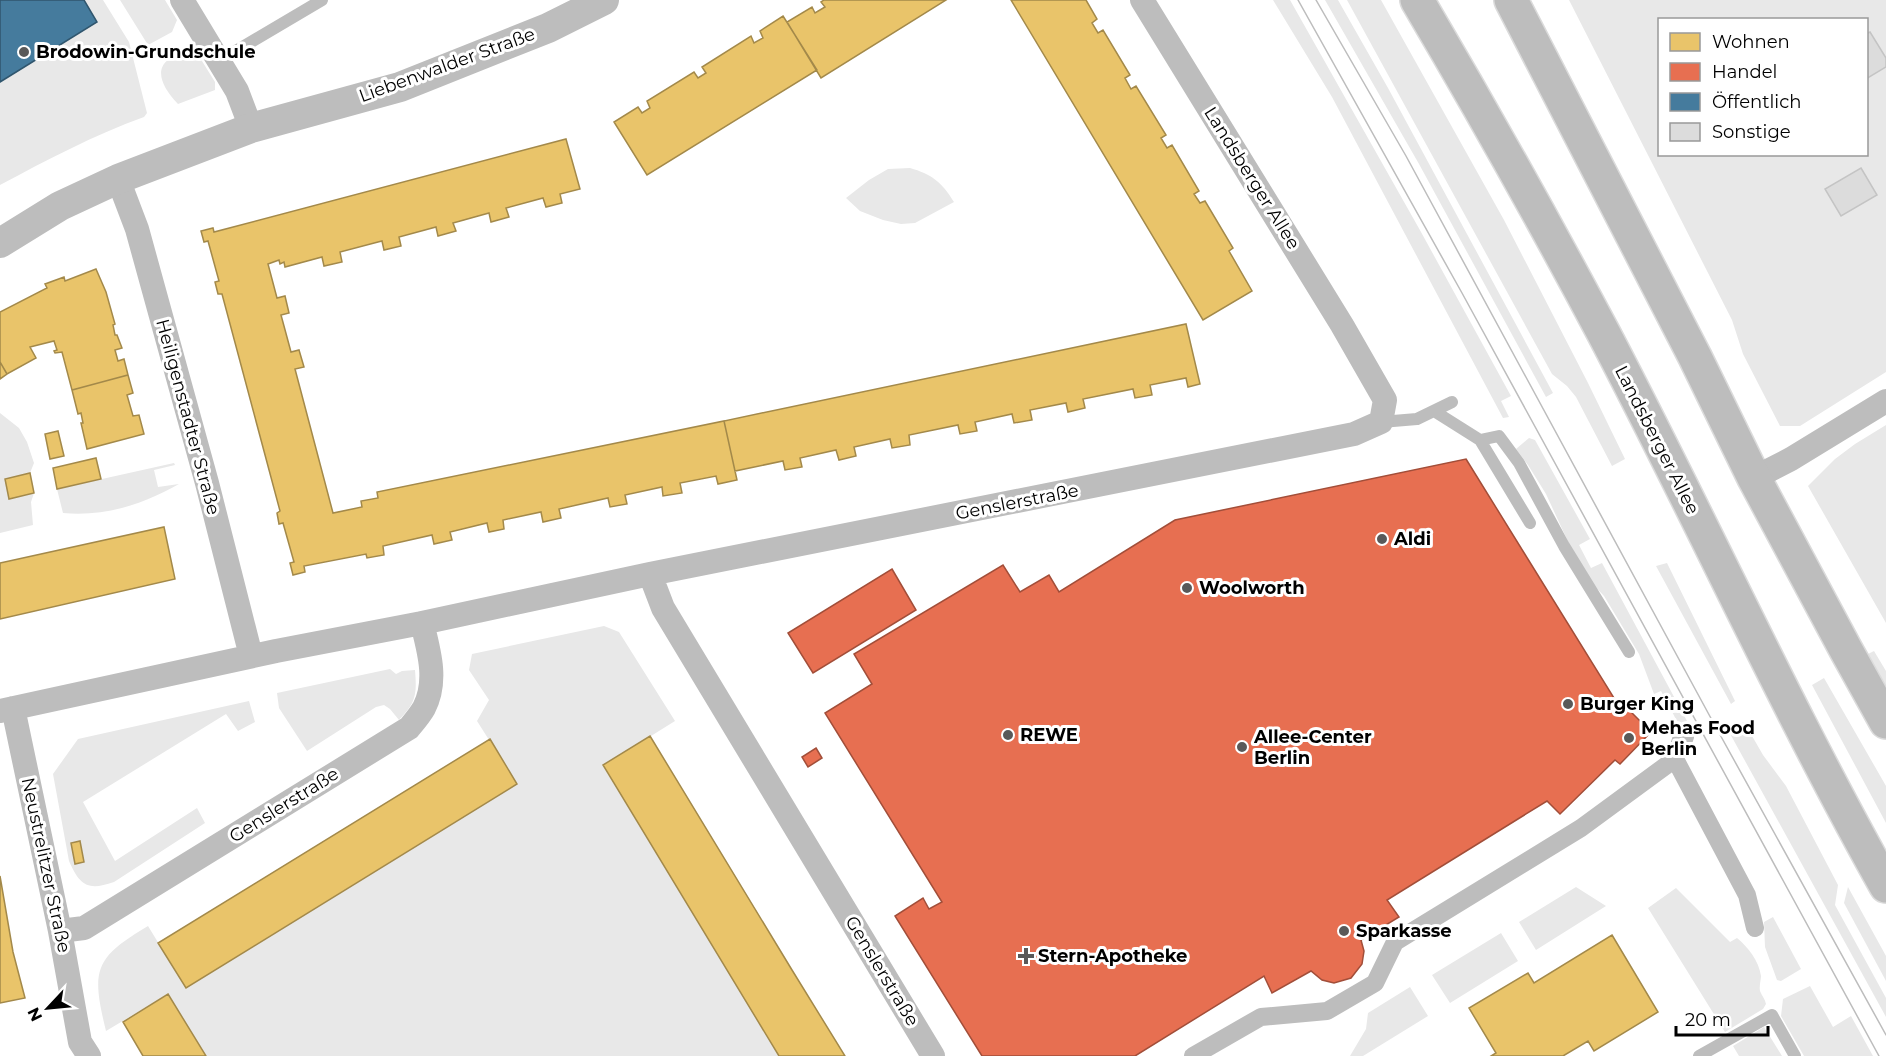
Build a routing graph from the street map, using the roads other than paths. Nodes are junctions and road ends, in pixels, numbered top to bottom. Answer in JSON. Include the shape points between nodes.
{"nodes":[{"id":1,"x":182,"y":0,"type":"edge"},
{"id":2,"x":322,"y":0,"type":"edge"},
{"id":3,"x":604,"y":0,"type":"edge"},
{"id":4,"x":1142,"y":0,"type":"edge"},
{"id":5,"x":1417,"y":0,"type":"edge"},
{"id":6,"x":1511,"y":0,"type":"edge"},
{"id":7,"x":219,"y":61,"type":"junction"},
{"id":8,"x":251,"y":128,"type":"junction"},
{"id":9,"x":118,"y":179,"type":"junction"},
{"id":10,"x":0,"y":243,"type":"edge"},
{"id":11,"x":1886,"y":401,"type":"edge"},
{"id":12,"x":1452,"y":402,"type":"dead end"},
{"id":13,"x":1434,"y":411,"type":"junction"},
{"id":14,"x":1381,"y":422,"type":"junction"},
{"id":15,"x":1480,"y":440,"type":"junction"},
{"id":16,"x":1754,"y":478,"type":"junction"},
{"id":17,"x":1530,"y":523,"type":"dead end"},
{"id":18,"x":650,"y":574,"type":"junction"},
{"id":19,"x":422,"y":623,"type":"junction"},
{"id":20,"x":1629,"y":652,"type":"dead end"},
{"id":21,"x":251,"y":656,"type":"junction"},
{"id":22,"x":6,"y":709,"type":"edge"},
{"id":23,"x":1886,"y":723,"type":"edge"},
{"id":24,"x":1685,"y":737,"type":"dead end"},
{"id":25,"x":1675,"y":759,"type":"junction"},
{"id":26,"x":1886,"y":886,"type":"edge"},
{"id":27,"x":1755,"y":927,"type":"dead end"},
{"id":28,"x":60,"y":932,"type":"junction"},
{"id":29,"x":88,"y":1056,"type":"edge"},
{"id":30,"x":933,"y":1056,"type":"edge"},
{"id":31,"x":1193,"y":1056,"type":"edge"},
{"id":32,"x":1699,"y":1056,"type":"edge"},
{"id":33,"x":1796,"y":1056,"type":"edge"}],
"edges":[{"from":1,"to":7,"type":"street"},
{"from":2,"to":7,"type":"lane"},
{"from":3,"to":8,"type":"street","name":"Liebenwalder Straße","via":[[548,28],[400,87]]},
{"from":4,"to":14,"type":"street","name":"Landsberger Allee","via":[[1380,390],[1385,400]]},
{"from":5,"to":26,"type":"main road","name":"Landsberger Allee","via":[[1509,158],[1605,336],[1780,686]]},
{"from":6,"to":16,"type":"main road"},
{"from":7,"to":8,"type":"street","via":[[237,91]]},
{"from":8,"to":9,"type":"street","name":"Liebenwalder Straße"},
{"from":9,"to":10,"type":"street","name":"Liebenwalder Straße","via":[[60,206]]},
{"from":9,"to":21,"type":"street","name":"Heiligenstadter Straße","via":[[137,229]]},
{"from":11,"to":16,"type":"street"},
{"from":12,"to":13,"type":"lane"},
{"from":13,"to":14,"type":"lane","via":[[1417,419]]},
{"from":13,"to":15,"type":"lane"},
{"from":14,"to":18,"type":"street","name":"Genslerstraße","via":[[1354,434]]},
{"from":15,"to":17,"type":"lane"},
{"from":15,"to":20,"type":"lane","via":[[1499,436]]},
{"from":16,"to":23,"type":"main road"},
{"from":18,"to":19,"type":"street","name":"Genslerstraße"},
{"from":18,"to":30,"type":"street","name":"Genslerstraße","via":[[663,608]]},
{"from":19,"to":21,"type":"street","name":"Genslerstraße"},
{"from":19,"to":28,"type":"street","name":"Genslerstraße","via":[[430,657],[431,689],[409,728],[84,928]]},
{"from":21,"to":22,"type":"street","name":"Genslerstraße"},
{"from":22,"to":28,"type":"street","name":"Neustrelitzer Straße"},
{"from":24,"to":25,"type":"street","via":[[1680,740]]},
{"from":25,"to":27,"type":"street","via":[[1747,896]]},
{"from":25,"to":31,"type":"street","via":[[1581,828],[1395,942],[1375,983],[1327,1011],[1261,1017]]},
{"from":28,"to":29,"type":"street","name":"Neustrelitzer Straße","via":[[80,1042]]},
{"from":32,"to":33,"type":"lane","via":[[1772,1015]]}]}
